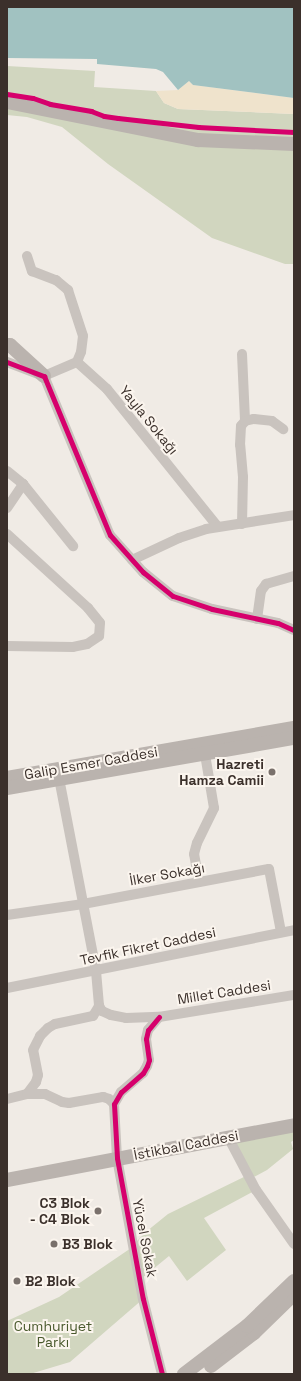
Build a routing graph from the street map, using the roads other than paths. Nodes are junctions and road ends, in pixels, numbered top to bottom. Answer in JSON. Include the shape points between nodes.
{"nodes":[{"id":1,"x":7,"y":102,"type":"edge"},
{"id":2,"x":294,"y":144,"type":"edge"},
{"id":3,"x":28,"y":256,"type":"dead end"},
{"id":4,"x":7,"y":345,"type":"edge"},
{"id":5,"x":242,"y":354,"type":"dead end"},
{"id":6,"x":7,"y":362,"type":"edge"},
{"id":7,"x":77,"y":362,"type":"junction"},
{"id":8,"x":44,"y":376,"type":"junction"},
{"id":9,"x":245,"y":421,"type":"junction"},
{"id":10,"x":283,"y":429,"type":"dead end"},
{"id":11,"x":7,"y":471,"type":"edge"},
{"id":12,"x":23,"y":484,"type":"junction"},
{"id":13,"x":7,"y":508,"type":"edge"},
{"id":14,"x":294,"y":515,"type":"edge"},
{"id":15,"x":242,"y":524,"type":"junction"},
{"id":16,"x":218,"y":527,"type":"junction"},
{"id":17,"x":8,"y":537,"type":"edge"},
{"id":18,"x":73,"y":546,"type":"dead end"},
{"id":19,"x":132,"y":560,"type":"junction"},
{"id":20,"x":294,"y":576,"type":"edge"},
{"id":21,"x":257,"y":618,"type":"junction"},
{"id":22,"x":294,"y":630,"type":"edge"},
{"id":23,"x":7,"y":646,"type":"edge"},
{"id":24,"x":294,"y":728,"type":"edge"},
{"id":25,"x":294,"y":738,"type":"edge"},
{"id":26,"x":205,"y":754,"type":"junction"},
{"id":27,"x":58,"y":774,"type":"junction"},
{"id":28,"x":7,"y":778,"type":"edge"},
{"id":29,"x":7,"y":788,"type":"edge"},
{"id":30,"x":199,"y":882,"type":"junction"},
{"id":31,"x":83,"y":904,"type":"junction"},
{"id":32,"x":7,"y":915,"type":"edge"},
{"id":33,"x":294,"y":930,"type":"edge"},
{"id":34,"x":281,"y":932,"type":"junction"},
{"id":35,"x":96,"y":971,"type":"junction"},
{"id":36,"x":7,"y":988,"type":"edge"},
{"id":37,"x":294,"y":995,"type":"edge"},
{"id":38,"x":98,"y":1006,"type":"junction"},
{"id":39,"x":111,"y":1015,"type":"junction"},
{"id":40,"x":93,"y":1016,"type":"junction"},
{"id":41,"x":159,"y":1017,"type":"junction"},
{"id":42,"x":126,"y":1018,"type":"junction"},
{"id":43,"x":146,"y":1039,"type":"junction"},
{"id":44,"x":38,"y":1075,"type":"junction"},
{"id":45,"x":121,"y":1092,"type":"junction"},
{"id":46,"x":27,"y":1094,"type":"junction"},
{"id":47,"x":54,"y":1097,"type":"junction"},
{"id":48,"x":103,"y":1097,"type":"junction"},
{"id":49,"x":7,"y":1099,"type":"edge"},
{"id":50,"x":114,"y":1104,"type":"junction"},
{"id":51,"x":294,"y":1125,"type":"edge"},
{"id":52,"x":228,"y":1137,"type":"junction"},
{"id":53,"x":117,"y":1158,"type":"junction"},
{"id":54,"x":7,"y":1180,"type":"edge"},
{"id":55,"x":294,"y":1244,"type":"edge"},
{"id":56,"x":294,"y":1281,"type":"edge"},
{"id":57,"x":288,"y":1300,"type":"edge"},
{"id":58,"x":162,"y":1374,"type":"edge"},
{"id":59,"x":184,"y":1374,"type":"edge"},
{"id":60,"x":199,"y":1374,"type":"edge"}],
"edges":[{"from":1,"to":2,"type":"street","via":[[198,140]]},
{"from":3,"to":7,"type":"street","via":[[32,271],[56,280],[68,290],[83,336]]},
{"from":4,"to":8,"type":"street"},
{"from":5,"to":9,"type":"street"},
{"from":6,"to":8,"type":"street"},
{"from":7,"to":8,"type":"street"},
{"from":7,"to":16,"type":"street","name":"Yayla Sokağı","via":[[107,389]]},
{"from":8,"to":19,"type":"street","via":[[110,535]]},
{"from":9,"to":10,"type":"street","via":[[272,420]]},
{"from":9,"to":15,"type":"street","via":[[241,426],[240,445],[243,477]]},
{"from":11,"to":12,"type":"street"},
{"from":12,"to":13,"type":"street"},
{"from":12,"to":18,"type":"street"},
{"from":14,"to":15,"type":"street"},
{"from":15,"to":16,"type":"street"},
{"from":16,"to":19,"type":"street","via":[[179,538]]},
{"from":17,"to":23,"type":"street","via":[[88,608],[100,623],[99,636],[87,644],[74,647]]},
{"from":19,"to":21,"type":"street","via":[[173,596],[212,609]]},
{"from":20,"to":21,"type":"street","via":[[266,584],[261,591]]},
{"from":21,"to":22,"type":"street"},
{"from":24,"to":27,"type":"street","name":"Galip Esmer Caddesi"},
{"from":25,"to":26,"type":"street"},
{"from":26,"to":27,"type":"street"},
{"from":26,"to":30,"type":"street","via":[[214,808],[194,854]]},
{"from":27,"to":28,"type":"street","name":"Galip Esmer Caddesi"},
{"from":27,"to":29,"type":"street"},
{"from":27,"to":31,"type":"street"},
{"from":30,"to":31,"type":"street","name":"İlker Sokağı"},
{"from":30,"to":34,"type":"street","name":"İlker Sokağı","via":[[269,869]]},
{"from":31,"to":32,"type":"street","name":"İlker Sokağı"},
{"from":31,"to":35,"type":"street"},
{"from":33,"to":34,"type":"street","name":"Tevfik Fikret Caddesi"},
{"from":34,"to":35,"type":"street","name":"Tevfik Fikret Caddesi"},
{"from":35,"to":36,"type":"street","name":"Tevfik Fikret Caddesi"},
{"from":35,"to":38,"type":"street"},
{"from":37,"to":41,"type":"street","name":"Millet Caddesi"},
{"from":38,"to":39,"type":"street"},
{"from":38,"to":40,"type":"street"},
{"from":39,"to":40,"type":"street"},
{"from":39,"to":42,"type":"street"},
{"from":40,"to":44,"type":"street","via":[[48,1028],[40,1036],[33,1050]]},
{"from":41,"to":42,"type":"street","name":"Millet Caddesi"},
{"from":41,"to":43,"type":"street","via":[[148,1030]]},
{"from":42,"to":43,"type":"street","via":[[143,1030]]},
{"from":43,"to":45,"type":"street","via":[[149,1060],[147,1066],[143,1073]]},
{"from":44,"to":46,"type":"street","via":[[34,1086]]},
{"from":44,"to":47,"type":"street"},
{"from":45,"to":48,"type":"street"},
{"from":45,"to":50,"type":"street"},
{"from":46,"to":47,"type":"street"},
{"from":46,"to":49,"type":"street"},
{"from":47,"to":48,"type":"street","via":[[69,1103]]},
{"from":48,"to":50,"type":"street"},
{"from":50,"to":53,"type":"street","name":"Yücel Sokak"},
{"from":51,"to":52,"type":"street","name":"İstikbal Caddesi"},
{"from":52,"to":53,"type":"street","name":"İstikbal Caddesi"},
{"from":52,"to":55,"type":"street","via":[[256,1190]]},
{"from":53,"to":54,"type":"street","name":"İstikbal Caddesi"},
{"from":53,"to":58,"type":"street","name":"Yücel Sokak","via":[[143,1299]]},
{"from":56,"to":57,"type":"street"},
{"from":57,"to":59,"type":"street","via":[[247,1326]]},
{"from":57,"to":60,"type":"street","via":[[254,1333]]}]}
